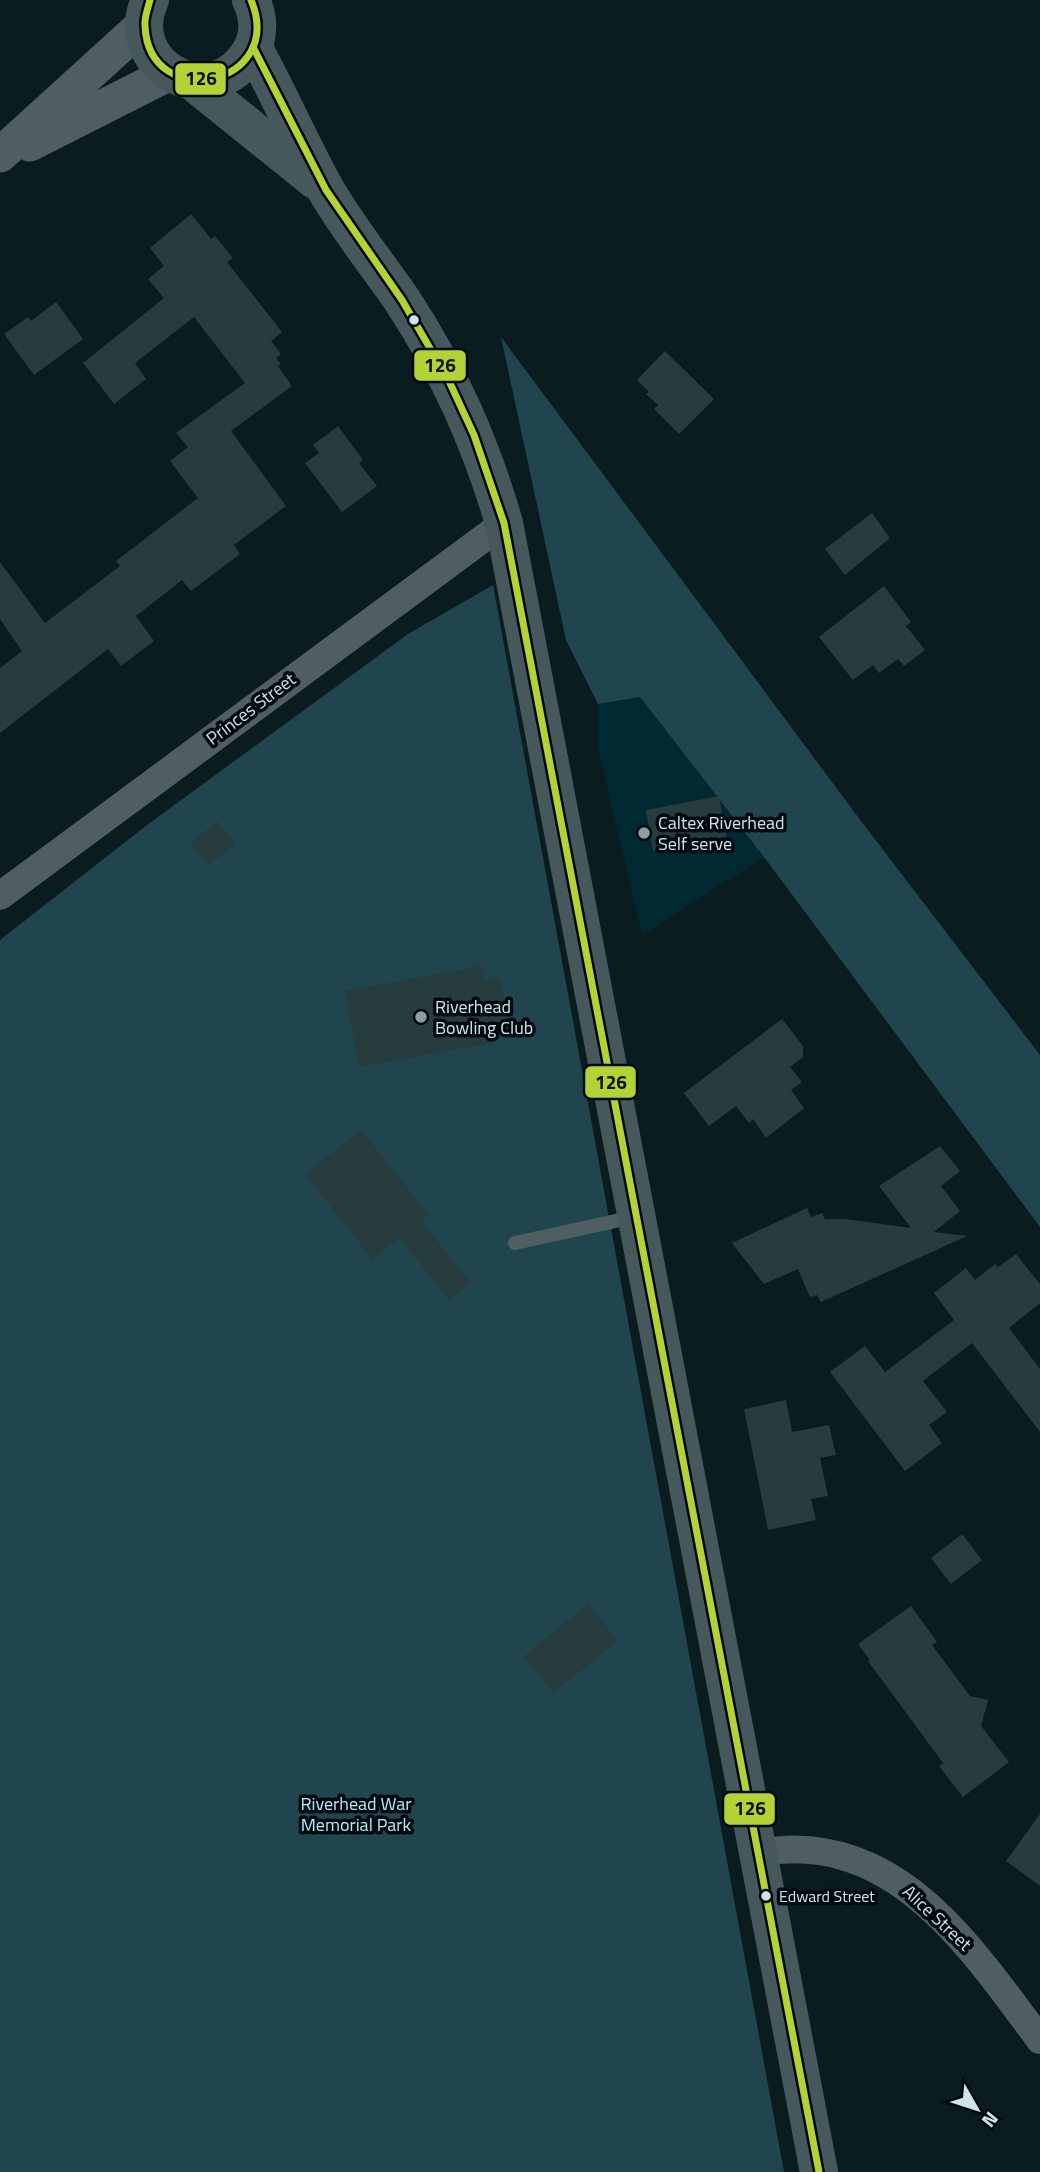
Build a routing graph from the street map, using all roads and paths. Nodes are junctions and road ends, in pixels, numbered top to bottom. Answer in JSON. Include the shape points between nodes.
{"nodes":[{"id":1,"x":146,"y":8,"type":"edge"},
{"id":2,"x":259,"y":19,"type":"edge"},
{"id":3,"x":181,"y":77,"type":"junction"},
{"id":4,"x":0,"y":157,"type":"edge"},
{"id":5,"x":327,"y":191,"type":"junction"},
{"id":6,"x":504,"y":523,"type":"junction"},
{"id":7,"x":0,"y":897,"type":"edge"},
{"id":8,"x":636,"y":1217,"type":"junction"},
{"id":9,"x":515,"y":1243,"type":"dead end"},
{"id":10,"x":757,"y":1853,"type":"junction"},
{"id":11,"x":1040,"y":2040,"type":"edge"},
{"id":12,"x":819,"y":2172,"type":"edge"}],
"edges":[{"from":1,"to":3,"type":"main road","via":[[150,52],[162,67]]},
{"from":1,"to":4,"type":"street"},
{"from":2,"to":3,"type":"main road","via":[[238,67],[217,80]]},
{"from":2,"to":5,"type":"main road"},
{"from":3,"to":4,"type":"street"},
{"from":3,"to":5,"type":"main road"},
{"from":5,"to":6,"type":"main road","via":[[439,361],[468,417]]},
{"from":6,"to":7,"type":"street","name":"Princes Street"},
{"from":6,"to":8,"type":"main road"},
{"from":8,"to":9,"type":"lane"},
{"from":8,"to":10,"type":"main road"},
{"from":10,"to":11,"type":"street","name":"Alice Street","via":[[819,1849],[885,1873],[918,1895],[978,1957]]},
{"from":10,"to":12,"type":"main road"}]}
